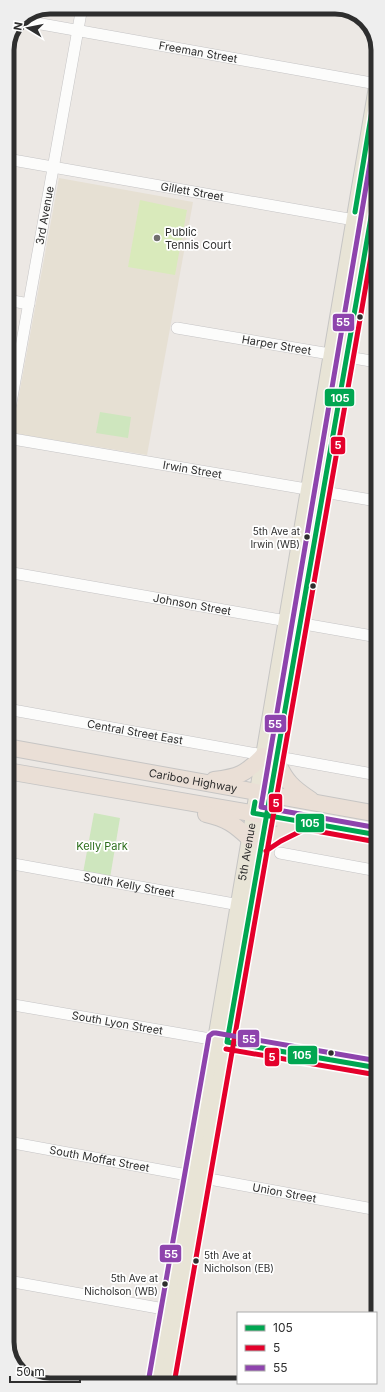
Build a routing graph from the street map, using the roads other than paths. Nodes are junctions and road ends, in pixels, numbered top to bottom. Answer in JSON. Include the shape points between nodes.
{"nodes":[{"id":1,"x":81,"y":14,"type":"edge"},
{"id":2,"x":28,"y":21,"type":"edge"},
{"id":3,"x":78,"y":30,"type":"junction"},
{"id":4,"x":371,"y":82,"type":"edge"},
{"id":5,"x":371,"y":119,"type":"edge"},
{"id":6,"x":14,"y":160,"type":"edge"},
{"id":7,"x":53,"y":167,"type":"junction"},
{"id":8,"x":354,"y":221,"type":"junction"},
{"id":9,"x":371,"y":224,"type":"edge"},
{"id":10,"x":371,"y":239,"type":"edge"},
{"id":11,"x":14,"y":301,"type":"edge"},
{"id":12,"x":29,"y":304,"type":"junction"},
{"id":13,"x":177,"y":328,"type":"dead end"},
{"id":14,"x":331,"y":354,"type":"junction"},
{"id":15,"x":348,"y":357,"type":"junction"},
{"id":16,"x":371,"y":361,"type":"edge"},
{"id":17,"x":14,"y":386,"type":"edge"},
{"id":18,"x":14,"y":439,"type":"edge"},
{"id":19,"x":308,"y":489,"type":"junction"},
{"id":20,"x":324,"y":492,"type":"junction"},
{"id":21,"x":371,"y":500,"type":"edge"},
{"id":22,"x":14,"y":573,"type":"edge"},
{"id":23,"x":286,"y":621,"type":"junction"},
{"id":24,"x":301,"y":624,"type":"junction"},
{"id":25,"x":371,"y":636,"type":"edge"},
{"id":26,"x":14,"y":710,"type":"edge"},
{"id":27,"x":14,"y":748,"type":"edge"},
{"id":28,"x":270,"y":757,"type":"junction"},
{"id":29,"x":14,"y":772,"type":"edge"},
{"id":30,"x":371,"y":773,"type":"edge"},
{"id":31,"x":57,"y":779,"type":"junction"},
{"id":32,"x":201,"y":781,"type":"junction"},
{"id":33,"x":314,"y":802,"type":"junction"},
{"id":34,"x":263,"y":804,"type":"junction"},
{"id":35,"x":371,"y":813,"type":"edge"},
{"id":36,"x":304,"y":822,"type":"junction"},
{"id":37,"x":371,"y":825,"type":"edge"},
{"id":38,"x":371,"y":834,"type":"edge"},
{"id":39,"x":256,"y":841,"type":"junction"},
{"id":40,"x":280,"y":853,"type":"dead end"},
{"id":41,"x":14,"y":864,"type":"edge"},
{"id":42,"x":371,"y":870,"type":"edge"},
{"id":43,"x":244,"y":906,"type":"junction"},
{"id":44,"x":14,"y":1005,"type":"edge"},
{"id":45,"x":221,"y":1041,"type":"junction"},
{"id":46,"x":371,"y":1067,"type":"edge"},
{"id":47,"x":14,"y":1143,"type":"edge"},
{"id":48,"x":198,"y":1177,"type":"junction"},
{"id":49,"x":371,"y":1209,"type":"edge"},
{"id":50,"x":14,"y":1282,"type":"edge"},
{"id":51,"x":174,"y":1311,"type":"junction"},
{"id":52,"x":156,"y":1378,"type":"edge"},
{"id":53,"x":168,"y":1378,"type":"edge"}],
"edges":[{"from":1,"to":3,"type":"street","name":"3rd Avenue"},
{"from":2,"to":3,"type":"street","name":"Freeman Street"},
{"from":3,"to":4,"type":"street","name":"Freeman Street"},
{"from":3,"to":7,"type":"street","name":"3rd Avenue"},
{"from":5,"to":8,"type":"main road","name":"5th Avenue"},
{"from":6,"to":7,"type":"street","name":"Gillett Street"},
{"from":7,"to":8,"type":"street","name":"Gillett Street"},
{"from":7,"to":12,"type":"street","name":"3rd Avenue"},
{"from":8,"to":9,"type":"street","name":"Gillett Street"},
{"from":8,"to":14,"type":"main road","name":"5th Avenue"},
{"from":10,"to":15,"type":"main road","name":"5th Avenue"},
{"from":11,"to":12,"type":"street"},
{"from":12,"to":17,"type":"street","name":"3rd Avenue"},
{"from":13,"to":14,"type":"street","name":"Harper Street"},
{"from":14,"to":15,"type":"street","name":"Harper Street"},
{"from":14,"to":19,"type":"main road","name":"5th Avenue"},
{"from":15,"to":16,"type":"street","name":"Harper Street"},
{"from":15,"to":20,"type":"main road","name":"5th Avenue"},
{"from":18,"to":19,"type":"street","name":"Irwin Street"},
{"from":19,"to":20,"type":"street","name":"Irwin Street"},
{"from":19,"to":23,"type":"main road","name":"5th Avenue"},
{"from":20,"to":21,"type":"street","name":"Irwin Street"},
{"from":20,"to":24,"type":"main road","name":"5th Avenue"},
{"from":22,"to":23,"type":"street","name":"Johnson Street"},
{"from":23,"to":24,"type":"street","name":"Johnson Street"},
{"from":23,"to":28,"type":"main road","name":"5th Avenue"},
{"from":24,"to":25,"type":"street","name":"Johnson Street"},
{"from":24,"to":28,"type":"main road","name":"5th Avenue"},
{"from":26,"to":28,"type":"street","name":"Central Street East"},
{"from":27,"to":32,"type":"highway","name":"Cariboo Highway"},
{"from":28,"to":30,"type":"street","name":"Central Street East"},
{"from":28,"to":32,"type":"highway","via":[[232,778]]},
{"from":28,"to":33,"type":"highway","via":[[289,783]]},
{"from":28,"to":34,"type":"main road","name":"5th Avenue"},
{"from":29,"to":31,"type":"highway","name":"Cariboo Highway"},
{"from":31,"to":34,"type":"highway","name":"Cariboo Highway"},
{"from":31,"to":39,"type":"highway","via":[[114,796],[225,819]]},
{"from":32,"to":34,"type":"highway","name":"Cariboo Highway"},
{"from":33,"to":34,"type":"highway","name":"Cariboo Highway"},
{"from":33,"to":35,"type":"highway","name":"Cariboo Highway"},
{"from":34,"to":36,"type":"highway","name":"Cariboo Highway"},
{"from":34,"to":37,"type":"highway"},
{"from":34,"to":39,"type":"main road","name":"5th Avenue"},
{"from":36,"to":38,"type":"highway","name":"Cariboo Highway"},
{"from":36,"to":39,"type":"highway","via":[[278,835]]},
{"from":39,"to":43,"type":"main road","name":"5th Avenue"},
{"from":40,"to":42,"type":"street"},
{"from":41,"to":43,"type":"street","name":"South Kelly Street"},
{"from":43,"to":45,"type":"main road","name":"5th Avenue"},
{"from":44,"to":45,"type":"street","name":"South Lyon Street"},
{"from":45,"to":46,"type":"street","name":"South Lyon Street"},
{"from":45,"to":48,"type":"main road","name":"5th Avenue"},
{"from":47,"to":48,"type":"street","name":"South Moffat Street"},
{"from":48,"to":49,"type":"street","name":"Union Street"},
{"from":48,"to":51,"type":"main road","name":"5th Avenue"},
{"from":50,"to":51,"type":"street"},
{"from":51,"to":52,"type":"main road","name":"5th Avenue"},
{"from":51,"to":53,"type":"main road","name":"5th Avenue"}]}
